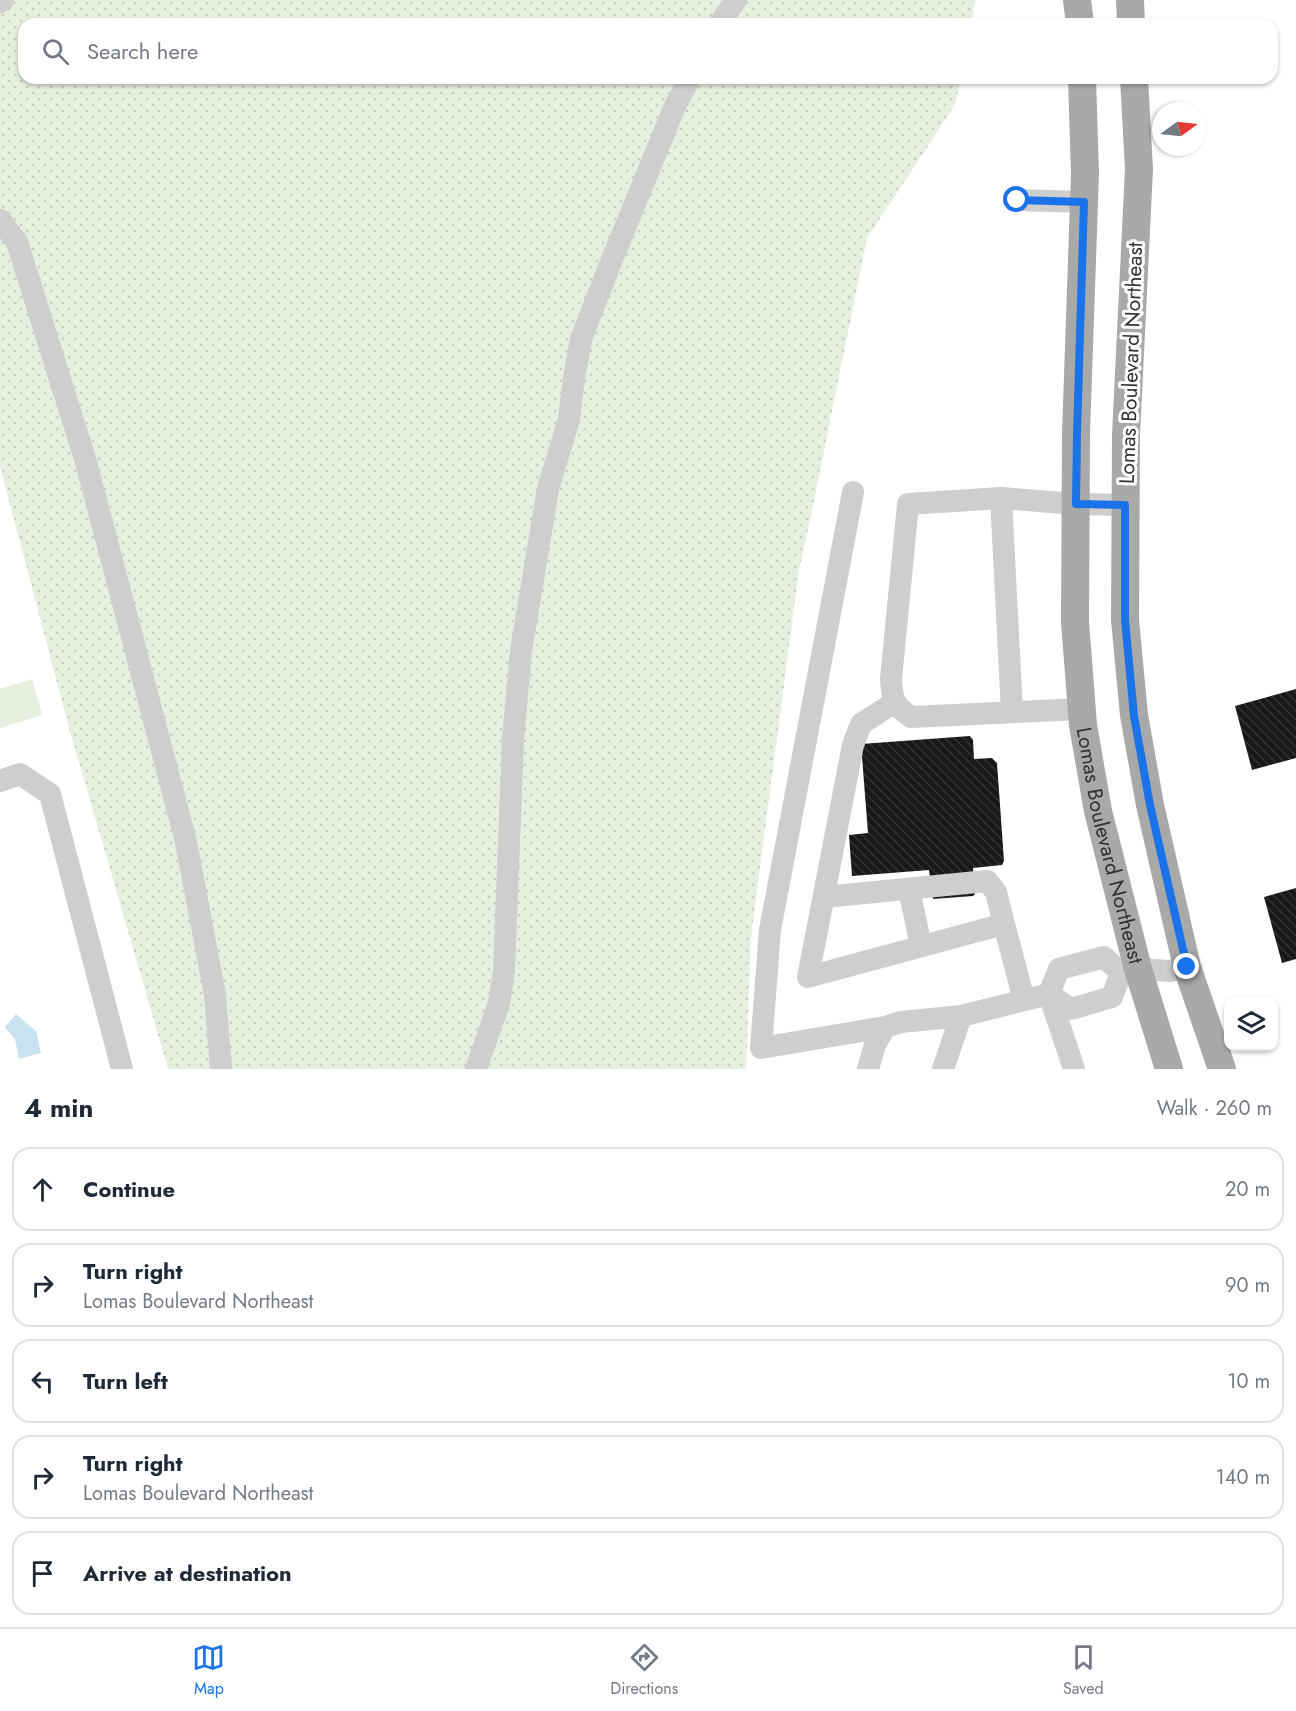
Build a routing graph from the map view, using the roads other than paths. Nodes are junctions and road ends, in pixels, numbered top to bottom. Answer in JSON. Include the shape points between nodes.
{"nodes":[{"id":1,"x":736,"y":0,"type":"edge"},
{"id":2,"x":1077,"y":0,"type":"edge"},
{"id":3,"x":1130,"y":0,"type":"edge"},
{"id":4,"x":723,"y":18,"type":"edge"},
{"id":5,"x":1079,"y":18,"type":"edge"},
{"id":6,"x":1131,"y":18,"type":"edge"},
{"id":7,"x":687,"y":84,"type":"edge"},
{"id":8,"x":1082,"y":84,"type":"edge"},
{"id":9,"x":1134,"y":84,"type":"edge"},
{"id":10,"x":1017,"y":200,"type":"dead end"},
{"id":11,"x":1084,"y":202,"type":"junction"},
{"id":12,"x":0,"y":220,"type":"edge"},
{"id":13,"x":853,"y":492,"type":"dead end"},
{"id":14,"x":1001,"y":498,"type":"junction"},
{"id":15,"x":1076,"y":504,"type":"junction"},
{"id":16,"x":1125,"y":505,"type":"junction"},
{"id":17,"x":895,"y":702,"type":"junction"},
{"id":18,"x":1082,"y":709,"type":"junction"},
{"id":19,"x":1012,"y":712,"type":"junction"},
{"id":20,"x":0,"y":781,"type":"edge"},
{"id":21,"x":909,"y":889,"type":"junction"},
{"id":22,"x":824,"y":897,"type":"junction"},
{"id":23,"x":1004,"y":924,"type":"junction"},
{"id":24,"x":921,"y":946,"type":"junction"},
{"id":25,"x":1187,"y":967,"type":"junction"},
{"id":26,"x":1130,"y":971,"type":"junction"},
{"id":27,"x":1049,"y":994,"type":"junction"},
{"id":28,"x":1024,"y":1000,"type":"junction"},
{"id":29,"x":961,"y":1016,"type":"junction"},
{"id":30,"x":885,"y":1027,"type":"junction"},
{"id":31,"x":122,"y":1069,"type":"edge"},
{"id":32,"x":222,"y":1069,"type":"edge"},
{"id":33,"x":476,"y":1069,"type":"edge"},
{"id":34,"x":868,"y":1069,"type":"edge"},
{"id":35,"x":943,"y":1069,"type":"edge"},
{"id":36,"x":1074,"y":1069,"type":"edge"},
{"id":37,"x":1168,"y":1069,"type":"edge"},
{"id":38,"x":1222,"y":1069,"type":"edge"}],
"edges":[{"from":1,"to":4,"type":"street"},
{"from":2,"to":5,"type":"main road"},
{"from":3,"to":6,"type":"main road"},
{"from":7,"to":33,"type":"street","via":[[581,339],[569,419],[548,489],[520,662],[513,739],[504,971],[499,1003]]},
{"from":8,"to":11,"type":"main road","name":"Lomas Boulevard Northeast"},
{"from":9,"to":16,"type":"main road","name":"Lomas Boulevard Northeast","via":[[1139,169]]},
{"from":10,"to":11,"type":"street"},
{"from":11,"to":15,"type":"main road","name":"Lomas Boulevard Northeast"},
{"from":12,"to":32,"type":"street","via":[[17,242],[86,462],[161,745],[186,842],[215,995]]},
{"from":13,"to":30,"type":"street","via":[[770,930],[761,1048]]},
{"from":14,"to":15,"type":"street"},
{"from":14,"to":17,"type":"street","via":[[908,504],[891,680]]},
{"from":14,"to":19,"type":"street"},
{"from":15,"to":16,"type":"street"},
{"from":15,"to":18,"type":"main road","name":"Lomas Boulevard Northeast","via":[[1075,622]]},
{"from":16,"to":25,"type":"main road","name":"Lomas Boulevard Northeast","via":[[1125,620],[1134,716]]},
{"from":17,"to":19,"type":"street","via":[[899,710],[911,717]]},
{"from":17,"to":22,"type":"street","via":[[861,723]]},
{"from":18,"to":19,"type":"street"},
{"from":18,"to":26,"type":"main road","name":"Lomas Boulevard Northeast"},
{"from":20,"to":31,"type":"street","via":[[20,774],[50,794]]},
{"from":21,"to":22,"type":"street"},
{"from":21,"to":23,"type":"street","via":[[987,881],[996,892]]},
{"from":21,"to":24,"type":"street"},
{"from":22,"to":24,"type":"street","via":[[808,977]]},
{"from":23,"to":24,"type":"street"},
{"from":23,"to":28,"type":"street"},
{"from":25,"to":26,"type":"street"},
{"from":25,"to":38,"type":"main road","name":"Lomas Boulevard Northeast"},
{"from":26,"to":27,"type":"street","via":[[1112,997],[1071,1009]]},
{"from":26,"to":27,"type":"street","via":[[1104,957],[1059,969]]},
{"from":26,"to":37,"type":"main road","name":"Lomas Boulevard Northeast"},
{"from":27,"to":28,"type":"street"},
{"from":27,"to":36,"type":"street"},
{"from":28,"to":29,"type":"street"},
{"from":29,"to":30,"type":"street"},
{"from":29,"to":35,"type":"street"},
{"from":30,"to":34,"type":"street"}]}
